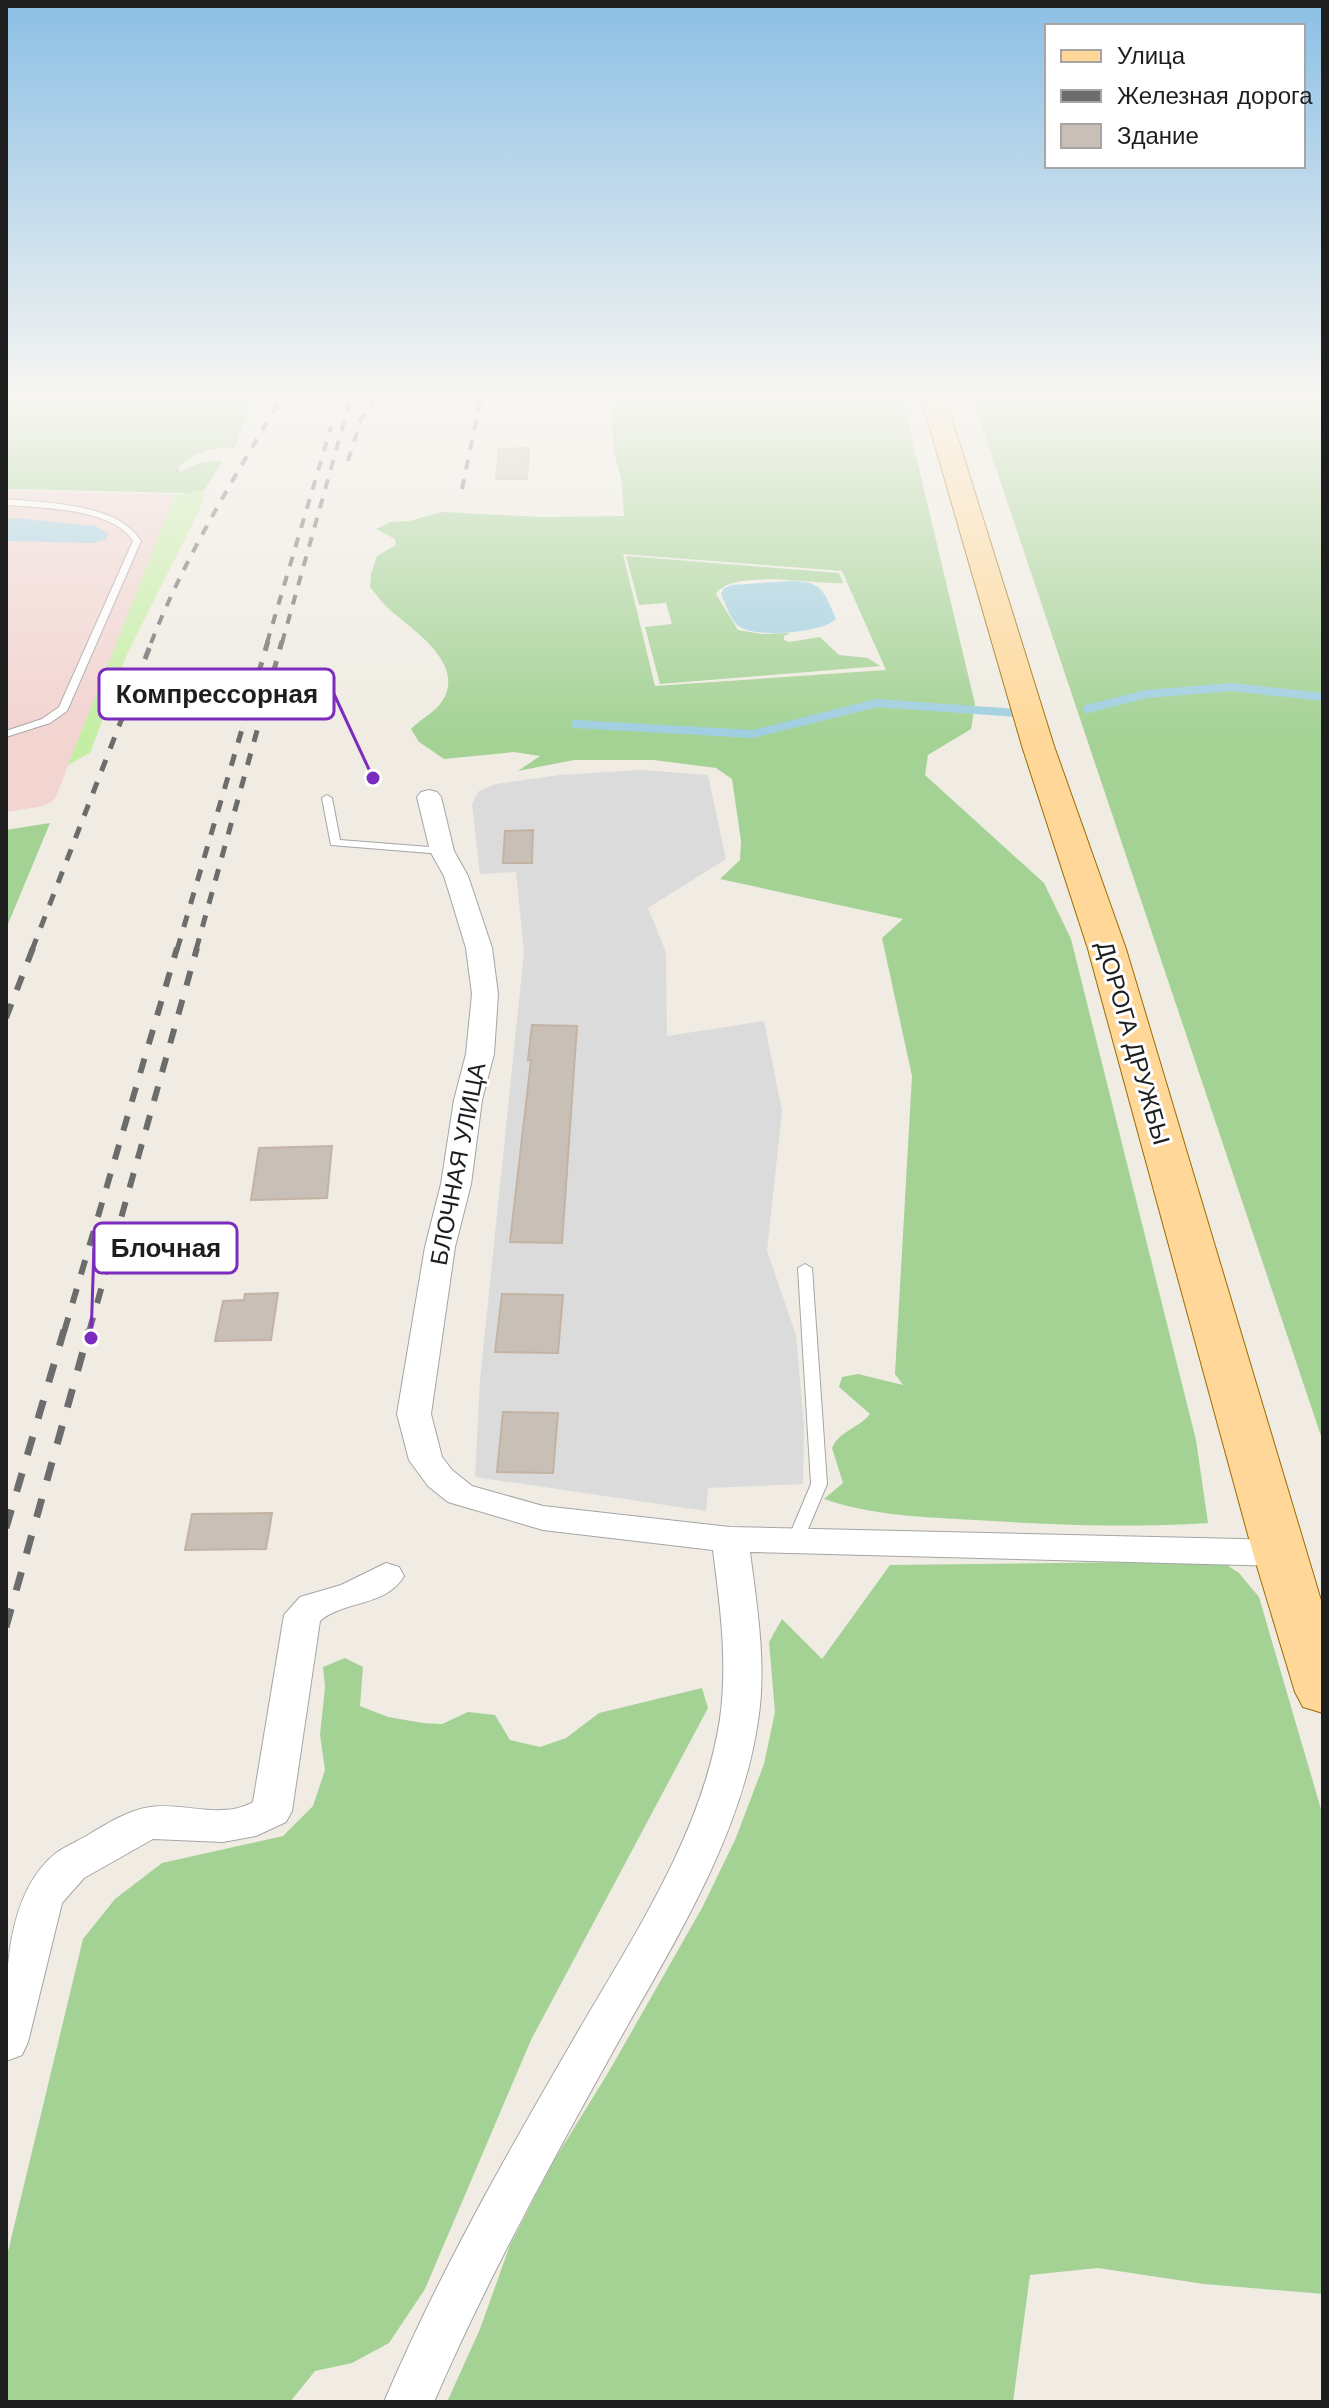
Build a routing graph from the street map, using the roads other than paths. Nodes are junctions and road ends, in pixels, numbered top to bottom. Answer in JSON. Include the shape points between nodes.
{"nodes":[{"id":1,"x":53,"y":509,"type":"edge"},
{"id":2,"x":967,"y":509,"type":"edge"},
{"id":3,"x":6,"y":734,"type":"edge"},
{"id":4,"x":429,"y":797,"type":"dead end"},
{"id":5,"x":327,"y":798,"type":"dead end"},
{"id":6,"x":442,"y":851,"type":"junction"},
{"id":7,"x":805,"y":1268,"type":"dead end"},
{"id":8,"x":730,"y":1539,"type":"junction"},
{"id":9,"x":795,"y":1541,"type":"junction"},
{"id":10,"x":1279,"y":1553,"type":"junction"},
{"id":11,"x":386,"y":1576,"type":"dead end"},
{"id":12,"x":1323,"y":1692,"type":"edge"},
{"id":13,"x":6,"y":2042,"type":"edge"},
{"id":14,"x":409,"y":2402,"type":"edge"}],
"edges":[{"from":1,"to":3,"type":"lane","via":[[108,518],[135,532],[137,541],[63,709],[46,721]]},
{"from":2,"to":10,"type":"main road","name":"ДОРОГА ДРУЖБЫ","via":[[1038,746],[1107,949]]},
{"from":4,"to":6,"type":"street","name":"БЛОЧНАЯ УЛИЦА"},
{"from":5,"to":6,"type":"lane","via":[[335,843]]},
{"from":6,"to":8,"type":"street","name":"БЛОЧНАЯ УЛИЦА","via":[[468,908],[485,994],[480,1054],[440,1247],[414,1414],[426,1460],[460,1494],[485,1504],[543,1518]]},
{"from":7,"to":9,"type":"lane","via":[[819,1484]]},
{"from":8,"to":9,"type":"street","name":"БЛОЧНАЯ УЛИЦА"},
{"from":8,"to":14,"type":"street","via":[[741,1630],[739,1720],[714,1810],[656,1933],[444,2319]]},
{"from":9,"to":10,"type":"street","name":"БЛОЧНАЯ УЛИЦА"},
{"from":10,"to":12,"type":"main road","name":"ДОРОГА ДРУЖБЫ"},
{"from":11,"to":13,"type":"street","via":[[302,1615],[272,1811],[223,1826],[150,1823],[69,1866],[43,1896]]}]}
